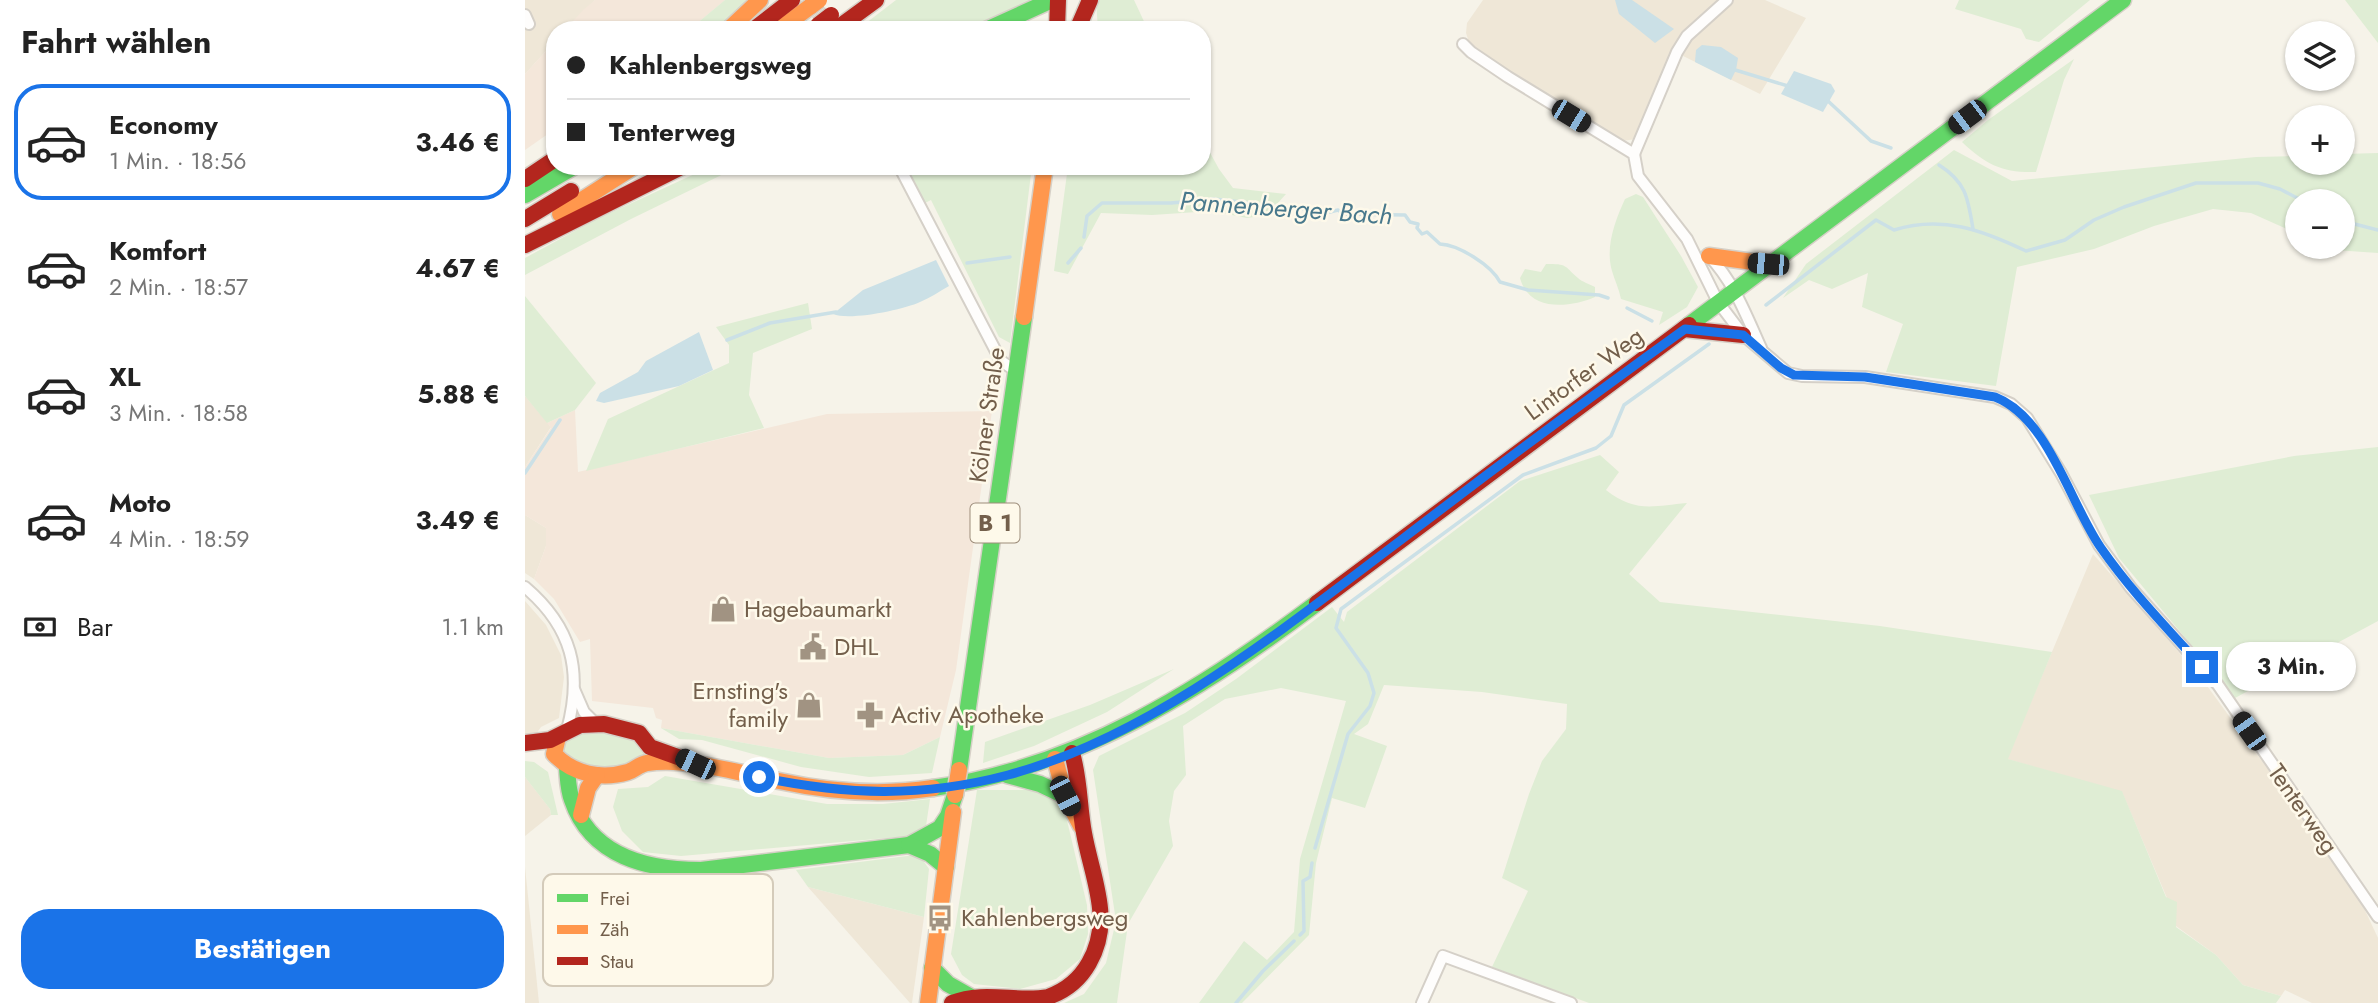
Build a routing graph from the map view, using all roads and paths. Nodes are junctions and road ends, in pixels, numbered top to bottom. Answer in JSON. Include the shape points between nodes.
{"nodes":[{"id":1,"x":760,"y":0,"type":"edge"},
{"id":2,"x":792,"y":0,"type":"edge"},
{"id":3,"x":852,"y":0,"type":"edge"},
{"id":4,"x":876,"y":0,"type":"edge"},
{"id":5,"x":1052,"y":0,"type":"edge"},
{"id":6,"x":1058,"y":0,"type":"edge"},
{"id":7,"x":1090,"y":0,"type":"edge"},
{"id":8,"x":1727,"y":0,"type":"edge"},
{"id":9,"x":2123,"y":0,"type":"edge"},
{"id":10,"x":816,"y":2,"type":"edge"},
{"id":11,"x":738,"y":21,"type":"edge"},
{"id":12,"x":765,"y":21,"type":"edge"},
{"id":13,"x":790,"y":21,"type":"edge"},
{"id":14,"x":825,"y":21,"type":"edge"},
{"id":15,"x":832,"y":21,"type":"edge"},
{"id":16,"x":836,"y":21,"type":"edge"},
{"id":17,"x":1006,"y":21,"type":"edge"},
{"id":18,"x":1057,"y":21,"type":"edge"},
{"id":19,"x":1081,"y":21,"type":"edge"},
{"id":20,"x":1463,"y":44,"type":"dead end"},
{"id":21,"x":1634,"y":154,"type":"junction"},
{"id":22,"x":546,"y":165,"type":"edge"},
{"id":23,"x":559,"y":175,"type":"edge"},
{"id":24,"x":596,"y":175,"type":"edge"},
{"id":25,"x":621,"y":175,"type":"edge"},
{"id":26,"x":665,"y":175,"type":"edge"},
{"id":27,"x":904,"y":175,"type":"edge"},
{"id":28,"x":1044,"y":175,"type":"edge"},
{"id":29,"x":525,"y":179,"type":"edge"},
{"id":30,"x":525,"y":195,"type":"edge"},
{"id":31,"x":525,"y":219,"type":"edge"},
{"id":32,"x":525,"y":235,"type":"edge"},
{"id":33,"x":1687,"y":239,"type":"junction"},
{"id":34,"x":525,"y":245,"type":"edge"},
{"id":35,"x":1709,"y":256,"type":"junction"},
{"id":36,"x":1768,"y":264,"type":"junction"},
{"id":37,"x":1735,"y":290,"type":"junction"},
{"id":38,"x":1719,"y":302,"type":"junction"},
{"id":39,"x":1685,"y":329,"type":"junction"},
{"id":40,"x":1743,"y":335,"type":"junction"},
{"id":41,"x":1763,"y":350,"type":"junction"},
{"id":42,"x":1016,"y":371,"type":"junction"},
{"id":43,"x":525,"y":587,"type":"edge"},
{"id":44,"x":574,"y":689,"type":"junction"},
{"id":45,"x":595,"y":723,"type":"junction"},
{"id":46,"x":562,"y":733,"type":"junction"},
{"id":47,"x":525,"y":743,"type":"edge"},
{"id":48,"x":650,"y":747,"type":"junction"},
{"id":49,"x":525,"y":753,"type":"edge"},
{"id":50,"x":1072,"y":753,"type":"junction"},
{"id":51,"x":554,"y":754,"type":"junction"},
{"id":52,"x":1055,"y":759,"type":"junction"},
{"id":53,"x":645,"y":763,"type":"junction"},
{"id":54,"x":695,"y":764,"type":"junction"},
{"id":55,"x":566,"y":768,"type":"junction"},
{"id":56,"x":597,"y":775,"type":"junction"},
{"id":57,"x":1007,"y":775,"type":"junction"},
{"id":58,"x":955,"y":795,"type":"junction"},
{"id":59,"x":1065,"y":796,"type":"junction"},
{"id":60,"x":580,"y":814,"type":"junction"},
{"id":61,"x":1084,"y":832,"type":"junction"},
{"id":62,"x":909,"y":845,"type":"junction"},
{"id":63,"x":946,"y":867,"type":"junction"},
{"id":64,"x":2378,"y":917,"type":"edge"},
{"id":65,"x":932,"y":968,"type":"junction"},
{"id":66,"x":971,"y":997,"type":"junction"},
{"id":67,"x":928,"y":1003,"type":"edge"},
{"id":68,"x":952,"y":1003,"type":"edge"},
{"id":69,"x":1422,"y":1003,"type":"edge"},
{"id":70,"x":1571,"y":1003,"type":"edge"}],
"edges":[{"from":1,"to":11,"type":"main road"},
{"from":2,"to":12,"type":"main road"},
{"from":3,"to":15,"type":"main road"},
{"from":4,"to":16,"type":"main road"},
{"from":5,"to":17,"type":"main road"},
{"from":6,"to":18,"type":"main road"},
{"from":7,"to":19,"type":"main road"},
{"from":8,"to":21,"type":"street","via":[[1687,36],[1677,52]]},
{"from":9,"to":36,"type":"main road","name":"Lintorfer Weg"},
{"from":10,"to":13,"type":"main road"},
{"from":10,"to":14,"type":"street"},
{"from":20,"to":21,"type":"street"},
{"from":21,"to":33,"type":"street","via":[[1638,176]]},
{"from":22,"to":29,"type":"main road"},
{"from":23,"to":30,"type":"main road"},
{"from":24,"to":31,"type":"main road"},
{"from":25,"to":32,"type":"main road"},
{"from":26,"to":34,"type":"main road"},
{"from":27,"to":42,"type":"street","via":[[1001,361]]},
{"from":28,"to":42,"type":"main road","name":"Kölner Straße","number":"B 1"},
{"from":33,"to":35,"type":"street","name":"Tenterweg"},
{"from":33,"to":38,"type":"street","name":"Tenterweg"},
{"from":35,"to":36,"type":"main road"},
{"from":35,"to":37,"type":"street","name":"Tenterweg"},
{"from":36,"to":37,"type":"main road","name":"Lintorfer Weg"},
{"from":37,"to":38,"type":"main road","name":"Lintorfer Weg"},
{"from":37,"to":41,"type":"street","name":"Tenterweg"},
{"from":38,"to":39,"type":"main road","name":"Lintorfer Weg"},
{"from":38,"to":40,"type":"street","name":"Tenterweg"},
{"from":39,"to":40,"type":"main road"},
{"from":39,"to":50,"type":"main road","name":"Lintorfer Weg","via":[[1268,640],[1174,701]]},
{"from":40,"to":41,"type":"street","name":"Tenterweg"},
{"from":41,"to":64,"type":"street","name":"Tenterweg","via":[[1794,375],[1865,377],[1982,395],[2019,410],[2061,473],[2099,545],[2218,685]]},
{"from":42,"to":58,"type":"main road","name":"Kölner Straße","number":"B 1","bridge":true},
{"from":43,"to":44,"type":"street","via":[[554,618],[567,641],[574,663]]},
{"from":44,"to":45,"type":"street","via":[[584,712]]},
{"from":44,"to":46,"type":"street"},
{"from":45,"to":46,"type":"main road"},
{"from":45,"to":48,"type":"main road","via":[[639,733]]},
{"from":46,"to":47,"type":"main road"},
{"from":46,"to":51,"type":"main road"},
{"from":48,"to":53,"type":"main road"},
{"from":48,"to":54,"type":"main road"},
{"from":49,"to":51,"type":"main road"},
{"from":50,"to":52,"type":"main road","name":"Lintorfer Weg"},
{"from":50,"to":61,"type":"main road"},
{"from":51,"to":55,"type":"main road"},
{"from":52,"to":57,"type":"main road"},
{"from":52,"to":59,"type":"main road"},
{"from":53,"to":54,"type":"main road"},
{"from":53,"to":56,"type":"main road","via":[[628,772]]},
{"from":54,"to":57,"type":"main road","via":[[853,792],[936,789]]},
{"from":55,"to":56,"type":"main road"},
{"from":55,"to":60,"type":"main road","via":[[573,805]]},
{"from":56,"to":60,"type":"main road","via":[[587,788]]},
{"from":57,"to":59,"type":"main road"},
{"from":58,"to":62,"type":"main road","via":[[940,828]]},
{"from":58,"to":63,"type":"main road","name":"Kölner Straße","number":"B 1"},
{"from":59,"to":61,"type":"main road"},
{"from":60,"to":62,"type":"main road","via":[[590,831],[618,856],[675,871]]},
{"from":61,"to":66,"type":"main road","via":[[1102,910],[1102,933],[1094,957],[1066,988],[1042,999],[1019,1002]]},
{"from":62,"to":63,"type":"main road","via":[[930,853]]},
{"from":63,"to":65,"type":"main road","name":"Kölner Straße","number":"B 1"},
{"from":65,"to":66,"type":"main road"},
{"from":65,"to":67,"type":"main road","name":"Kölner Straße","number":"B 1"},
{"from":66,"to":68,"type":"main road"},
{"from":69,"to":70,"type":"street","via":[[1443,956]]}]}
